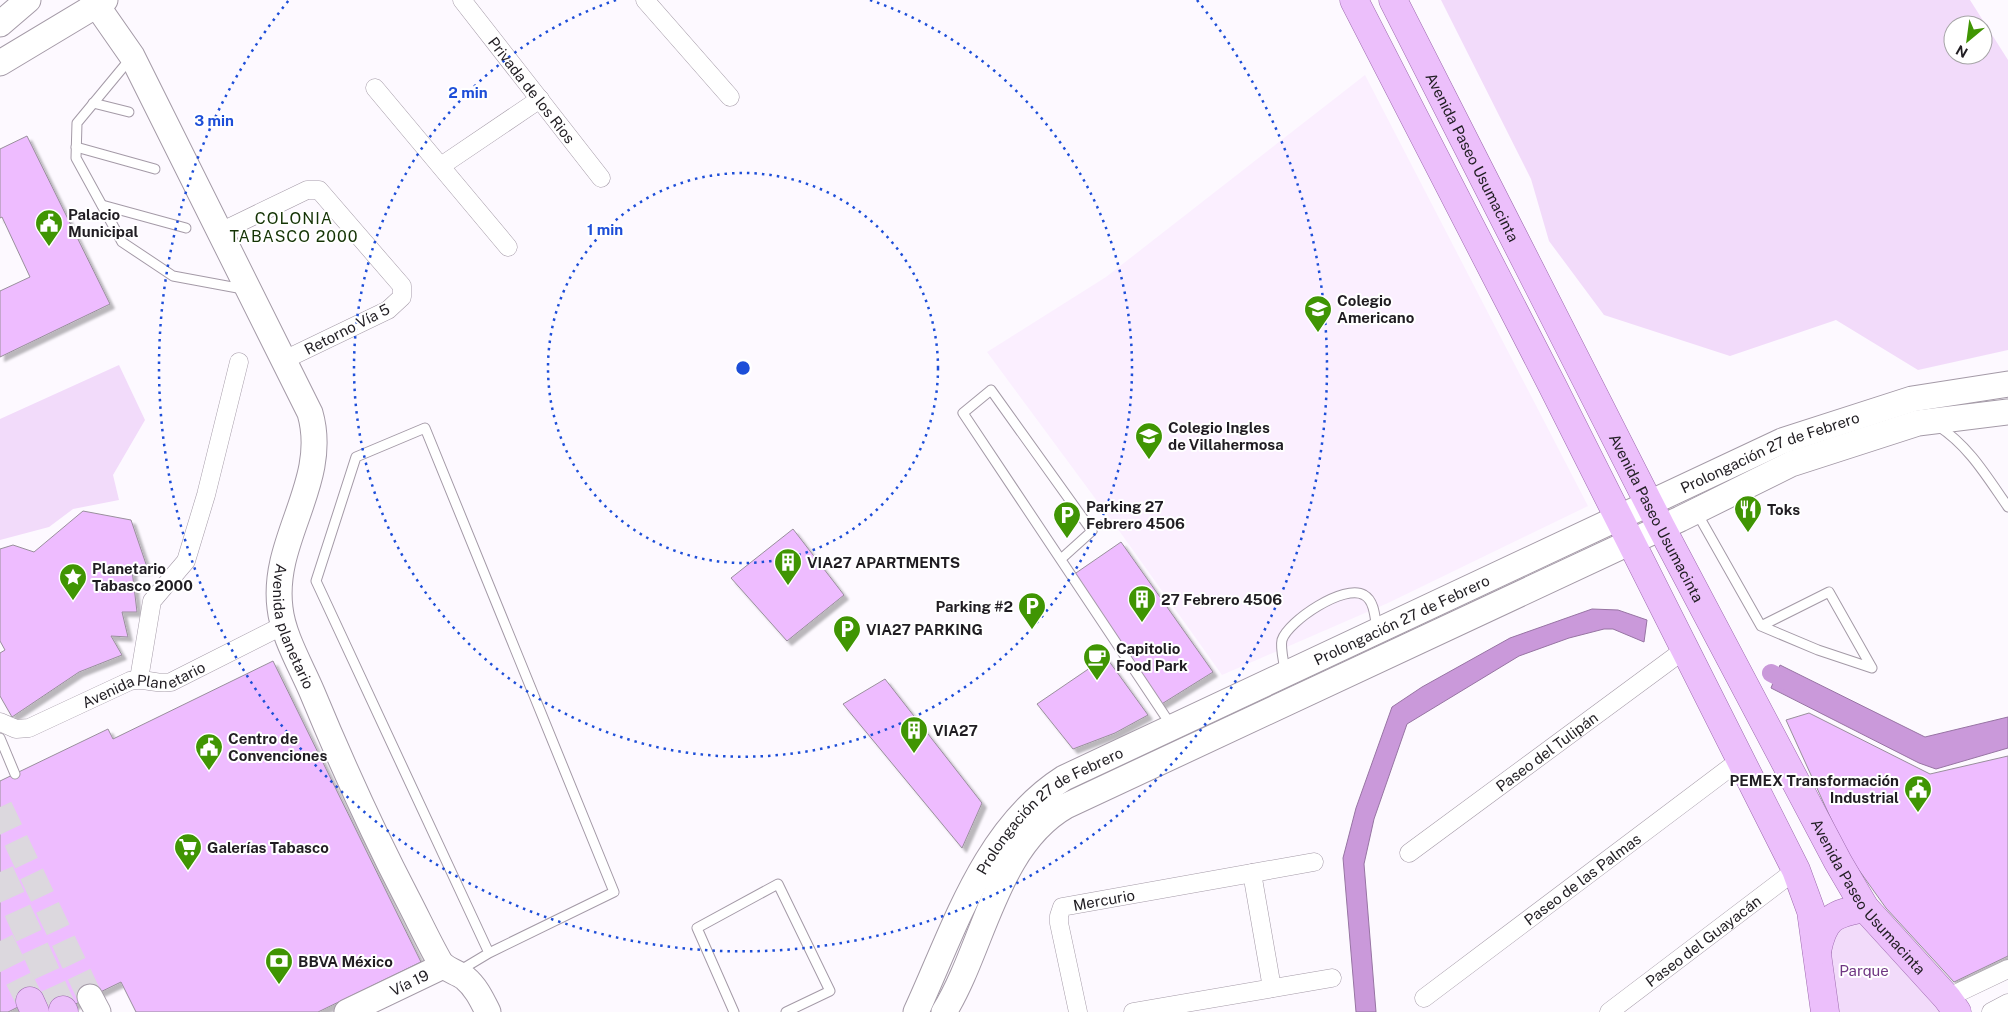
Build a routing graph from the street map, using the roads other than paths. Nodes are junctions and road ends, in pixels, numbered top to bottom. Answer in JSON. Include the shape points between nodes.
{"nodes":[{"id":1,"x":28,"y":0,"type":"edge"},
{"id":2,"x":462,"y":0,"type":"edge"},
{"id":3,"x":645,"y":0,"type":"edge"},
{"id":4,"x":1354,"y":0,"type":"edge"},
{"id":5,"x":1393,"y":0,"type":"edge"},
{"id":6,"x":98,"y":2,"type":"edge"},
{"id":7,"x":0,"y":24,"type":"edge"},
{"id":8,"x":132,"y":56,"type":"junction"},
{"id":9,"x":0,"y":63,"type":"edge"},
{"id":10,"x":375,"y":88,"type":"dead end"},
{"id":11,"x":730,"y":97,"type":"dead end"},
{"id":12,"x":540,"y":99,"type":"junction"},
{"id":13,"x":94,"y":103,"type":"junction"},
{"id":14,"x":129,"y":112,"type":"dead end"},
{"id":15,"x":76,"y":147,"type":"junction"},
{"id":16,"x":442,"y":166,"type":"junction"},
{"id":17,"x":155,"y":169,"type":"dead end"},
{"id":18,"x":601,"y":178,"type":"dead end"},
{"id":19,"x":102,"y":205,"type":"junction"},
{"id":20,"x":186,"y":228,"type":"dead end"},
{"id":21,"x":220,"y":232,"type":"junction"},
{"id":22,"x":508,"y":247,"type":"dead end"},
{"id":23,"x":248,"y":290,"type":"junction"},
{"id":24,"x":284,"y":360,"type":"junction"},
{"id":25,"x":239,"y":362,"type":"dead end"},
{"id":26,"x":2008,"y":384,"type":"edge"},
{"id":27,"x":2006,"y":416,"type":"edge"},
{"id":28,"x":1931,"y":422,"type":"junction"},
{"id":29,"x":2008,"y":507,"type":"edge"},
{"id":30,"x":1695,"y":511,"type":"junction"},
{"id":31,"x":1656,"y":516,"type":"junction"},
{"id":32,"x":1625,"y":530,"type":"junction"},
{"id":33,"x":1061,"y":559,"type":"junction"},
{"id":34,"x":284,"y":625,"type":"junction"},
{"id":35,"x":1761,"y":626,"type":"junction"},
{"id":36,"x":1378,"y":632,"type":"junction"},
{"id":37,"x":1684,"y":650,"type":"junction"},
{"id":38,"x":1286,"y":676,"type":"junction"},
{"id":39,"x":140,"y":679,"type":"junction"},
{"id":40,"x":0,"y":722,"type":"edge"},
{"id":41,"x":1173,"y":728,"type":"junction"},
{"id":42,"x":0,"y":738,"type":"edge"},
{"id":43,"x":1740,"y":760,"type":"junction"},
{"id":44,"x":15,"y":774,"type":"dead end"},
{"id":45,"x":1409,"y":853,"type":"dead end"},
{"id":46,"x":1314,"y":862,"type":"dead end"},
{"id":47,"x":1796,"y":870,"type":"junction"},
{"id":48,"x":1252,"y":873,"type":"junction"},
{"id":49,"x":1865,"y":908,"type":"junction"},
{"id":50,"x":1817,"y":951,"type":"junction"},
{"id":51,"x":489,"y":953,"type":"junction"},
{"id":52,"x":450,"y":969,"type":"junction"},
{"id":53,"x":2008,"y":969,"type":"edge"},
{"id":54,"x":1332,"y":978,"type":"dead end"},
{"id":55,"x":1272,"y":988,"type":"junction"},
{"id":56,"x":1424,"y":998,"type":"dead end"},
{"id":57,"x":2008,"y":1003,"type":"edge"},
{"id":58,"x":1952,"y":1005,"type":"edge"},
{"id":59,"x":920,"y":1006,"type":"edge"},
{"id":60,"x":951,"y":1010,"type":"edge"},
{"id":61,"x":1823,"y":1010,"type":"edge"},
{"id":62,"x":347,"y":1012,"type":"edge"},
{"id":63,"x":375,"y":1012,"type":"edge"},
{"id":64,"x":488,"y":1012,"type":"edge"},
{"id":65,"x":734,"y":1012,"type":"edge"},
{"id":66,"x":786,"y":1012,"type":"edge"},
{"id":67,"x":1078,"y":1012,"type":"edge"},
{"id":68,"x":1133,"y":1012,"type":"edge"},
{"id":69,"x":1609,"y":1012,"type":"edge"},
{"id":70,"x":1991,"y":1012,"type":"edge"}],
"edges":[{"from":1,"to":7,"type":"main road"},
{"from":2,"to":12,"type":"street","name":"Privada de los Rios"},
{"from":3,"to":11,"type":"street"},
{"from":4,"to":32,"type":"main road"},
{"from":5,"to":31,"type":"main road","name":"Avenida Paseo Usumacinta"},
{"from":6,"to":8,"type":"main road","name":"Avenida planetario"},
{"from":6,"to":9,"type":"main road"},
{"from":8,"to":13,"type":"lane"},
{"from":8,"to":21,"type":"main road","name":"Avenida planetario"},
{"from":10,"to":16,"type":"street"},
{"from":12,"to":16,"type":"street"},
{"from":12,"to":18,"type":"street","name":"Privada de los Rios"},
{"from":13,"to":14,"type":"lane"},
{"from":13,"to":15,"type":"lane","via":[[77,123]]},
{"from":15,"to":17,"type":"lane"},
{"from":15,"to":19,"type":"lane","via":[[76,158]]},
{"from":16,"to":22,"type":"street"},
{"from":19,"to":20,"type":"lane"},
{"from":19,"to":23,"type":"lane","via":[[122,242],[173,276]]},
{"from":21,"to":23,"type":"main road","name":"Avenida planetario"},
{"from":21,"to":24,"type":"street","name":"Retorno Vía 5","via":[[308,190],[319,190],[402,286],[402,297],[388,310]]},
{"from":23,"to":24,"type":"main road","name":"Avenida planetario"},
{"from":24,"to":34,"type":"main road","name":"Avenida planetario","via":[[310,413],[315,451],[309,486],[281,570],[279,606]]},
{"from":25,"to":39,"type":"street","via":[[186,561],[152,601]]},
{"from":26,"to":31,"type":"main road","name":"Prolongación 27 de Febrero","via":[[1912,399],[1782,441]]},
{"from":27,"to":28,"type":"main road","name":"Prolongación 27 de Febrero"},
{"from":28,"to":29,"type":"lane","via":[[1969,452]]},
{"from":28,"to":30,"type":"main road","name":"Prolongación 27 de Febrero","via":[[1918,423],[1791,464]]},
{"from":30,"to":31,"type":"main road","name":"Prolongación 27 de Febrero"},
{"from":30,"to":35,"type":"lane"},
{"from":31,"to":32,"type":"main road","name":"Prolongación 27 de Febrero"},
{"from":31,"to":49,"type":"main road","name":"Avenida Paseo Usumacinta"},
{"from":32,"to":36,"type":"main road","name":"Prolongación 27 de Febrero"},
{"from":32,"to":37,"type":"main road"},
{"from":32,"to":60,"type":"main road","name":"Prolongación 27 de Febrero","via":[[1052,814],[1040,824],[1016,857]]},
{"from":33,"to":33,"type":"lane","via":[[963,413],[991,390],[1092,532]]},
{"from":33,"to":41,"type":"lane"},
{"from":34,"to":39,"type":"street","name":"Avenida Planetario","via":[[171,682]]},
{"from":34,"to":52,"type":"main road","name":"Avenida planetario","via":[[332,741],[387,860]]},
{"from":35,"to":35,"type":"lane","via":[[1818,650],[1872,668],[1829,592]]},
{"from":36,"to":38,"type":"main road","name":"Prolongación 27 de Febrero"},
{"from":36,"to":38,"type":"lane","via":[[1373,604],[1364,595],[1350,592],[1331,599],[1289,628],[1282,641]]},
{"from":37,"to":43,"type":"main road"},
{"from":37,"to":45,"type":"street","name":"Paseo del Tulipán"},
{"from":38,"to":41,"type":"main road","name":"Prolongación 27 de Febrero"},
{"from":39,"to":40,"type":"street","name":"Avenida Planetario","via":[[29,728],[16,729]]},
{"from":41,"to":59,"type":"main road","name":"Prolongación 27 de Febrero","via":[[1064,778],[1027,806],[1005,834],[963,905]]},
{"from":42,"to":44,"type":"lane"},
{"from":43,"to":47,"type":"main road"},
{"from":43,"to":56,"type":"street","name":"Paseo de las Palmas"},
{"from":46,"to":48,"type":"street","name":"Mercurio"},
{"from":47,"to":50,"type":"main road","via":[[1808,900]]},
{"from":47,"to":69,"type":"street","name":"Paseo del Guayacán"},
{"from":48,"to":55,"type":"street"},
{"from":48,"to":67,"type":"street","name":"Mercurio","via":[[1062,907],[1059,923]]},
{"from":49,"to":50,"type":"main road","via":[[1836,915],[1830,920],[1821,933]]},
{"from":49,"to":58,"type":"main road","name":"Avenida Paseo Usumacinta"},
{"from":50,"to":61,"type":"main road"},
{"from":51,"to":51,"type":"lane","via":[[614,892],[425,428],[356,457],[316,581]]},
{"from":51,"to":52,"type":"lane"},
{"from":52,"to":62,"type":"main road","name":"Vía 19"},
{"from":52,"to":63,"type":"main road","name":"Vía 19"},
{"from":52,"to":64,"type":"main road","name":"Avenida planetario","via":[[475,988]]},
{"from":53,"to":58,"type":"street"},
{"from":54,"to":55,"type":"street"},
{"from":55,"to":68,"type":"street"},
{"from":57,"to":70,"type":"street"},
{"from":59,"to":60,"type":"street"},
{"from":65,"to":66,"type":"lane","via":[[697,928],[778,884],[830,991]]}]}
